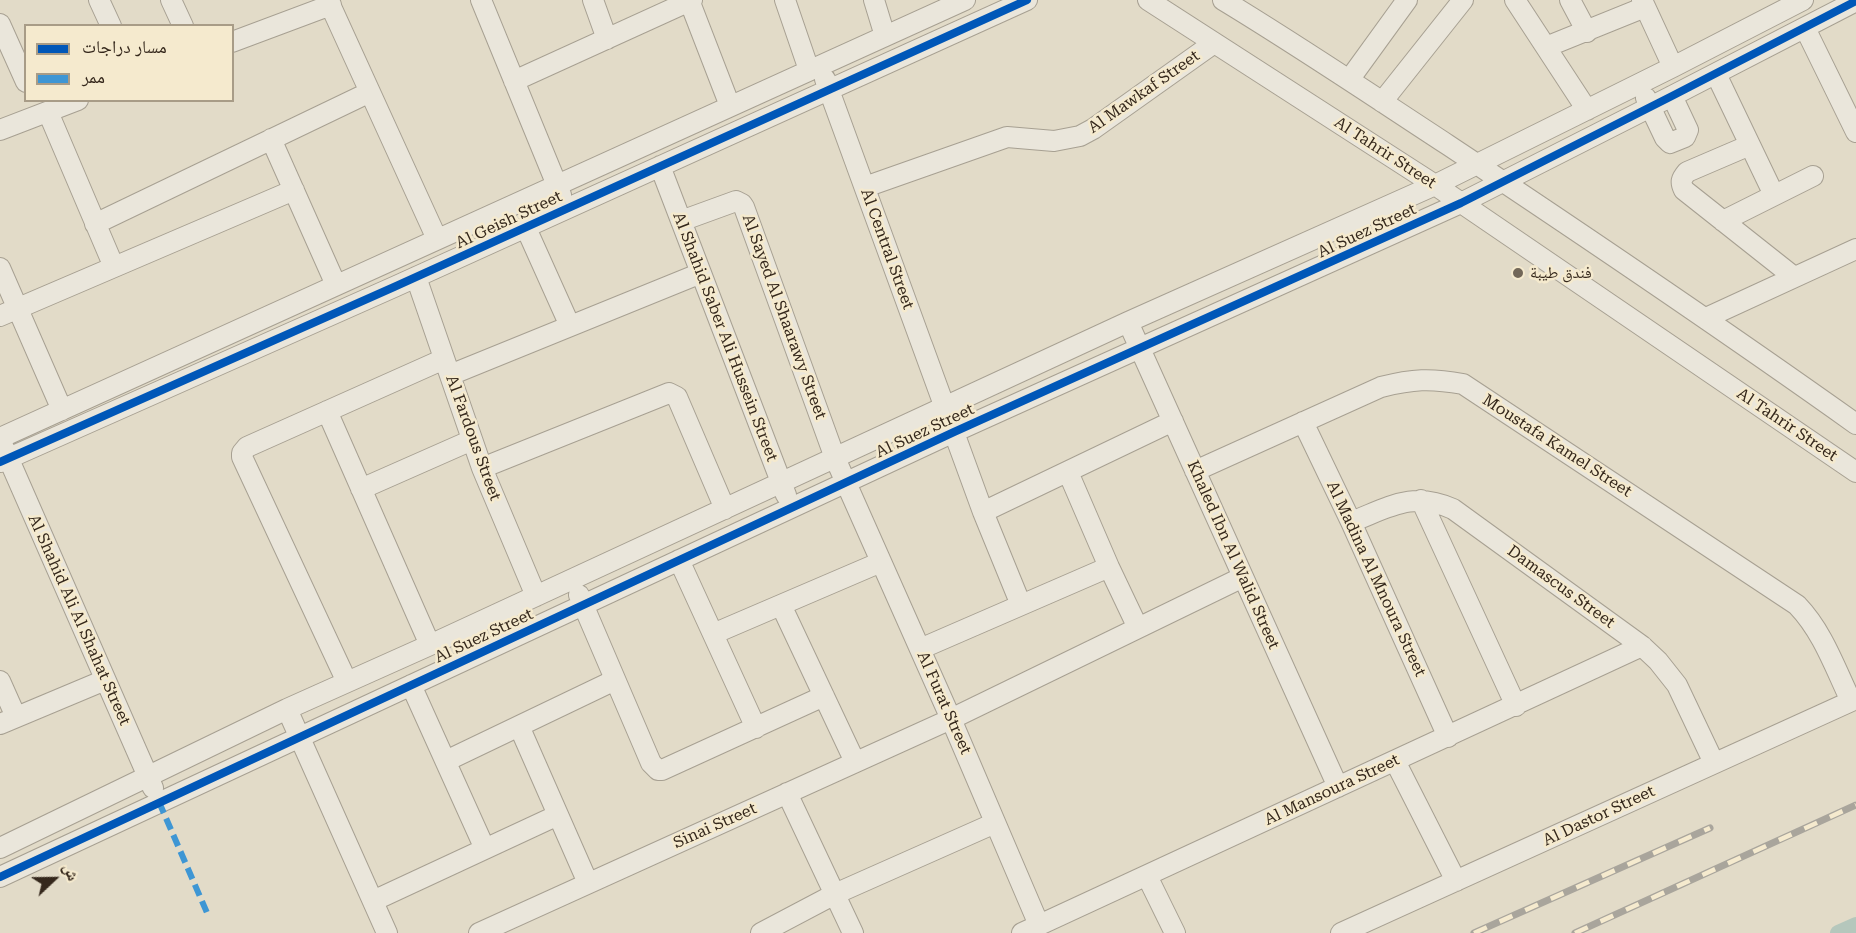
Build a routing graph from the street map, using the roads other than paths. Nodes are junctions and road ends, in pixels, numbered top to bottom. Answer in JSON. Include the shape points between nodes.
{"nodes":[{"id":1,"x":99,"y":0,"type":"edge"},
{"id":2,"x":171,"y":0,"type":"edge"},
{"id":3,"x":481,"y":0,"type":"edge"},
{"id":4,"x":592,"y":0,"type":"edge"},
{"id":5,"x":690,"y":0,"type":"edge"},
{"id":6,"x":785,"y":0,"type":"edge"},
{"id":7,"x":874,"y":0,"type":"edge"},
{"id":8,"x":965,"y":0,"type":"edge"},
{"id":9,"x":1027,"y":0,"type":"edge"},
{"id":10,"x":1148,"y":0,"type":"edge"},
{"id":11,"x":1407,"y":0,"type":"edge"},
{"id":12,"x":1463,"y":0,"type":"edge"},
{"id":13,"x":1515,"y":0,"type":"edge"},
{"id":14,"x":1570,"y":0,"type":"edge"},
{"id":15,"x":1803,"y":0,"type":"edge"},
{"id":16,"x":1856,"y":1,"type":"edge"},
{"id":17,"x":1232,"y":2,"type":"edge"},
{"id":18,"x":330,"y":3,"type":"edge"},
{"id":19,"x":1644,"y":3,"type":"edge"},
{"id":20,"x":0,"y":24,"type":"edge"},
{"id":21,"x":110,"y":24,"type":"edge"},
{"id":22,"x":182,"y":24,"type":"edge"},
{"id":23,"x":1805,"y":28,"type":"junction"},
{"id":24,"x":1587,"y":32,"type":"junction"},
{"id":25,"x":885,"y":36,"type":"junction"},
{"id":26,"x":607,"y":39,"type":"junction"},
{"id":27,"x":234,"y":41,"type":"edge"},
{"id":28,"x":1214,"y":43,"type":"junction"},
{"id":29,"x":1546,"y":47,"type":"junction"},
{"id":30,"x":815,"y":67,"type":"junction"},
{"id":31,"x":1673,"y":67,"type":"junction"},
{"id":32,"x":1716,"y":74,"type":"junction"},
{"id":33,"x":24,"y":78,"type":"edge"},
{"id":34,"x":1349,"y":80,"type":"junction"},
{"id":35,"x":514,"y":81,"type":"junction"},
{"id":36,"x":1639,"y":84,"type":"junction"},
{"id":37,"x":829,"y":90,"type":"junction"},
{"id":38,"x":370,"y":92,"type":"junction"},
{"id":39,"x":1672,"y":96,"type":"junction"},
{"id":40,"x":1848,"y":97,"type":"edge"},
{"id":41,"x":70,"y":102,"type":"edge"},
{"id":42,"x":1382,"y":102,"type":"junction"},
{"id":43,"x":730,"y":106,"type":"junction"},
{"id":44,"x":1650,"y":107,"type":"junction"},
{"id":45,"x":41,"y":109,"type":"edge"},
{"id":46,"x":1587,"y":110,"type":"junction"},
{"id":47,"x":0,"y":130,"type":"edge"},
{"id":48,"x":1856,"y":132,"type":"edge"},
{"id":49,"x":271,"y":139,"type":"junction"},
{"id":50,"x":1750,"y":145,"type":"junction"},
{"id":51,"x":1477,"y":164,"type":"junction"},
{"id":52,"x":660,"y":166,"type":"junction"},
{"id":53,"x":1813,"y":176,"type":"dead end"},
{"id":54,"x":1503,"y":182,"type":"junction"},
{"id":55,"x":556,"y":184,"type":"junction"},
{"id":56,"x":1435,"y":185,"type":"junction"},
{"id":57,"x":865,"y":187,"type":"junction"},
{"id":58,"x":294,"y":190,"type":"junction"},
{"id":59,"x":1774,"y":195,"type":"junction"},
{"id":60,"x":1461,"y":203,"type":"junction"},
{"id":61,"x":566,"y":209,"type":"junction"},
{"id":62,"x":1723,"y":221,"type":"junction"},
{"id":63,"x":681,"y":222,"type":"junction"},
{"id":64,"x":95,"y":224,"type":"junction"},
{"id":65,"x":526,"y":228,"type":"junction"},
{"id":66,"x":437,"y":239,"type":"junction"},
{"id":67,"x":1856,"y":249,"type":"edge"},
{"id":68,"x":383,"y":263,"type":"junction"},
{"id":69,"x":114,"y":267,"type":"junction"},
{"id":70,"x":0,"y":268,"type":"edge"},
{"id":71,"x":701,"y":273,"type":"junction"},
{"id":72,"x":416,"y":277,"type":"junction"},
{"id":73,"x":1794,"y":277,"type":"junction"},
{"id":74,"x":336,"y":285,"type":"junction"},
{"id":75,"x":394,"y":287,"type":"junction"},
{"id":76,"x":9,"y":312,"type":"edge"},
{"id":77,"x":1706,"y":318,"type":"junction"},
{"id":78,"x":1128,"y":322,"type":"junction"},
{"id":79,"x":570,"y":326,"type":"junction"},
{"id":80,"x":1140,"y":350,"type":"junction"},
{"id":81,"x":447,"y":367,"type":"junction"},
{"id":82,"x":945,"y":408,"type":"junction"},
{"id":83,"x":62,"y":410,"type":"junction"},
{"id":84,"x":327,"y":411,"type":"junction"},
{"id":85,"x":1173,"y":422,"type":"junction"},
{"id":86,"x":1303,"y":422,"type":"junction"},
{"id":87,"x":1856,"y":424,"type":"edge"},
{"id":88,"x":954,"y":432,"type":"junction"},
{"id":89,"x":0,"y":438,"type":"edge"},
{"id":90,"x":472,"y":440,"type":"junction"},
{"id":91,"x":835,"y":458,"type":"junction"},
{"id":92,"x":4,"y":460,"type":"edge"},
{"id":93,"x":482,"y":468,"type":"junction"},
{"id":94,"x":1068,"y":471,"type":"junction"},
{"id":95,"x":1195,"y":471,"type":"junction"},
{"id":96,"x":1856,"y":472,"type":"edge"},
{"id":97,"x":781,"y":483,"type":"junction"},
{"id":98,"x":846,"y":483,"type":"junction"},
{"id":99,"x":361,"y":489,"type":"junction"},
{"id":100,"x":1421,"y":500,"type":"junction"},
{"id":101,"x":791,"y":508,"type":"junction"},
{"id":102,"x":725,"y":509,"type":"junction"},
{"id":103,"x":983,"y":512,"type":"junction"},
{"id":104,"x":1352,"y":522,"type":"junction"},
{"id":105,"x":679,"y":560,"type":"junction"},
{"id":106,"x":881,"y":562,"type":"junction"},
{"id":107,"x":1109,"y":567,"type":"junction"},
{"id":108,"x":1243,"y":577,"type":"junction"},
{"id":109,"x":572,"y":579,"type":"junction"},
{"id":110,"x":536,"y":596,"type":"junction"},
{"id":111,"x":583,"y":605,"type":"junction"},
{"id":112,"x":781,"y":605,"type":"junction"},
{"id":113,"x":1021,"y":605,"type":"junction"},
{"id":114,"x":1138,"y":628,"type":"junction"},
{"id":115,"x":713,"y":634,"type":"junction"},
{"id":116,"x":430,"y":645,"type":"junction"},
{"id":117,"x":1642,"y":646,"type":"junction"},
{"id":118,"x":920,"y":650,"type":"junction"},
{"id":119,"x":105,"y":680,"type":"junction"},
{"id":120,"x":615,"y":680,"type":"junction"},
{"id":121,"x":0,"y":681,"type":"edge"},
{"id":122,"x":347,"y":682,"type":"junction"},
{"id":123,"x":411,"y":685,"type":"junction"},
{"id":124,"x":824,"y":696,"type":"junction"},
{"id":125,"x":1853,"y":700,"type":"edge"},
{"id":126,"x":1516,"y":706,"type":"junction"},
{"id":127,"x":287,"y":709,"type":"junction"},
{"id":128,"x":951,"y":719,"type":"junction"},
{"id":129,"x":8,"y":720,"type":"edge"},
{"id":130,"x":519,"y":726,"type":"junction"},
{"id":131,"x":756,"y":728,"type":"junction"},
{"id":132,"x":299,"y":737,"type":"junction"},
{"id":133,"x":1448,"y":737,"type":"junction"},
{"id":134,"x":446,"y":761,"type":"junction"},
{"id":135,"x":1395,"y":761,"type":"junction"},
{"id":136,"x":855,"y":762,"type":"junction"},
{"id":137,"x":1714,"y":763,"type":"junction"},
{"id":138,"x":147,"y":776,"type":"junction"},
{"id":139,"x":1338,"y":787,"type":"junction"},
{"id":140,"x":787,"y":793,"type":"junction"},
{"id":141,"x":159,"y":802,"type":"junction"},
{"id":142,"x":558,"y":815,"type":"junction"},
{"id":143,"x":995,"y":823,"type":"junction"},
{"id":144,"x":0,"y":848,"type":"edge"},
{"id":145,"x":485,"y":849,"type":"junction"},
{"id":146,"x":1147,"y":876,"type":"junction"},
{"id":147,"x":0,"y":877,"type":"edge"},
{"id":148,"x":1456,"y":881,"type":"junction"},
{"id":149,"x":588,"y":884,"type":"junction"},
{"id":150,"x":835,"y":894,"type":"junction"},
{"id":151,"x":373,"y":901,"type":"junction"},
{"id":152,"x":1031,"y":929,"type":"edge"},
{"id":153,"x":387,"y":933,"type":"edge"},
{"id":154,"x":479,"y":933,"type":"edge"},
{"id":155,"x":761,"y":933,"type":"edge"},
{"id":156,"x":854,"y":933,"type":"edge"},
{"id":157,"x":1175,"y":933,"type":"edge"},
{"id":158,"x":1341,"y":933,"type":"edge"}],
"edges":[{"from":1,"to":21,"type":"street"},
{"from":2,"to":22,"type":"street"},
{"from":3,"to":35,"type":"street"},
{"from":4,"to":26,"type":"street"},
{"from":5,"to":26,"type":"street"},
{"from":5,"to":43,"type":"street"},
{"from":6,"to":30,"type":"street","name":"Al Central Street"},
{"from":7,"to":25,"type":"street"},
{"from":8,"to":25,"type":"street","name":"Al Geish Street"},
{"from":9,"to":37,"type":"street","name":"Al Geish Street"},
{"from":10,"to":28,"type":"street","name":"Al Tahrir Street"},
{"from":11,"to":34,"type":"street"},
{"from":12,"to":42,"type":"street"},
{"from":13,"to":29,"type":"street"},
{"from":14,"to":24,"type":"street"},
{"from":15,"to":31,"type":"street","name":"Al Suez Street"},
{"from":16,"to":23,"type":"street","name":"Al Suez Street"},
{"from":17,"to":34,"type":"street"},
{"from":18,"to":27,"type":"street"},
{"from":18,"to":38,"type":"street"},
{"from":19,"to":24,"type":"street"},
{"from":19,"to":31,"type":"street"},
{"from":20,"to":33,"type":"street"},
{"from":23,"to":32,"type":"street","name":"Al Suez Street"},
{"from":23,"to":40,"type":"street"},
{"from":24,"to":29,"type":"street"},
{"from":25,"to":30,"type":"street","name":"Al Geish Street"},
{"from":26,"to":35,"type":"street"},
{"from":28,"to":56,"type":"street","name":"Al Tahrir Street"},
{"from":28,"to":57,"type":"street","name":"Al Mawkaf Street","via":[[1080,136],[1054,141],[1007,137]]},
{"from":29,"to":46,"type":"street"},
{"from":30,"to":37,"type":"street","name":"Al Central Street"},
{"from":30,"to":43,"type":"street","name":"Al Geish Street"},
{"from":31,"to":36,"type":"street","name":"Al Suez Street"},
{"from":32,"to":39,"type":"street","name":"Al Suez Street"},
{"from":32,"to":50,"type":"street"},
{"from":34,"to":42,"type":"street"},
{"from":35,"to":55,"type":"street"},
{"from":36,"to":44,"type":"street"},
{"from":36,"to":46,"type":"street","name":"Al Suez Street"},
{"from":37,"to":52,"type":"street","name":"Al Geish Street"},
{"from":37,"to":57,"type":"street","name":"Al Central Street"},
{"from":38,"to":49,"type":"street"},
{"from":38,"to":66,"type":"street"},
{"from":39,"to":44,"type":"street","name":"Al Suez Street"},
{"from":39,"to":44,"type":"street","via":[[1688,130],[1679,140],[1666,141]]},
{"from":40,"to":48,"type":"street"},
{"from":41,"to":45,"type":"street"},
{"from":42,"to":51,"type":"street"},
{"from":43,"to":55,"type":"street","name":"Al Geish Street"},
{"from":44,"to":54,"type":"street","name":"Al Suez Street"},
{"from":45,"to":47,"type":"street"},
{"from":45,"to":64,"type":"street"},
{"from":46,"to":51,"type":"street","name":"Al Suez Street"},
{"from":49,"to":58,"type":"street"},
{"from":49,"to":64,"type":"street"},
{"from":50,"to":59,"type":"street"},
{"from":50,"to":62,"type":"street","via":[[1681,178],[1684,190]]},
{"from":51,"to":54,"type":"street"},
{"from":51,"to":56,"type":"street","name":"Al Suez Street"},
{"from":52,"to":61,"type":"street","name":"Al Geish Street"},
{"from":52,"to":63,"type":"street","name":"Al Shahid Saber Ali Hussein Street"},
{"from":53,"to":59,"type":"street"},
{"from":54,"to":60,"type":"street","name":"Al Suez Street"},
{"from":54,"to":77,"type":"street"},
{"from":55,"to":61,"type":"street"},
{"from":55,"to":66,"type":"street","name":"Al Geish Street"},
{"from":56,"to":60,"type":"street","name":"Al Tahrir Street"},
{"from":56,"to":78,"type":"street","name":"Al Suez Street"},
{"from":57,"to":82,"type":"street","name":"Al Central Street"},
{"from":58,"to":69,"type":"street"},
{"from":58,"to":74,"type":"street"},
{"from":59,"to":62,"type":"street"},
{"from":60,"to":80,"type":"street","name":"Al Suez Street"},
{"from":60,"to":96,"type":"street","name":"Al Tahrir Street"},
{"from":61,"to":65,"type":"street","name":"Al Geish Street"},
{"from":62,"to":73,"type":"street"},
{"from":63,"to":71,"type":"street","name":"Al Shahid Saber Ali Hussein Street"},
{"from":63,"to":91,"type":"street","name":"Al Sayed Al Shaarawy Street","via":[[736,201],[742,204]]},
{"from":64,"to":69,"type":"street"},
{"from":65,"to":72,"type":"street","name":"Al Geish Street"},
{"from":65,"to":79,"type":"street"},
{"from":66,"to":68,"type":"street","name":"Al Geish Street"},
{"from":67,"to":73,"type":"street"},
{"from":68,"to":74,"type":"street","name":"Al Geish Street"},
{"from":68,"to":75,"type":"street"},
{"from":69,"to":76,"type":"street"},
{"from":70,"to":76,"type":"street"},
{"from":71,"to":79,"type":"street"},
{"from":71,"to":97,"type":"street","name":"Al Shahid Saber Ali Hussein Street"},
{"from":72,"to":75,"type":"street","name":"Al Geish Street"},
{"from":72,"to":81,"type":"street","name":"Al Fardous Street"},
{"from":73,"to":77,"type":"street"},
{"from":74,"to":83,"type":"street","name":"Al Geish Street"},
{"from":75,"to":92,"type":"street","name":"Al Geish Street"},
{"from":76,"to":83,"type":"street"},
{"from":77,"to":87,"type":"street"},
{"from":78,"to":80,"type":"street","name":"Khaled Ibn Al Walid Street"},
{"from":78,"to":82,"type":"street","name":"Al Suez Street"},
{"from":79,"to":81,"type":"street"},
{"from":80,"to":85,"type":"street","name":"Khaled Ibn Al Walid Street"},
{"from":80,"to":88,"type":"street","name":"Al Suez Street"},
{"from":81,"to":84,"type":"street"},
{"from":81,"to":90,"type":"street","name":"Al Fardous Street"},
{"from":82,"to":88,"type":"street","name":"Al Central Street"},
{"from":82,"to":91,"type":"street","name":"Al Suez Street"},
{"from":83,"to":89,"type":"street","name":"Al Geish Street"},
{"from":84,"to":99,"type":"street"},
{"from":84,"to":122,"type":"street","via":[[247,447],[242,457]]},
{"from":85,"to":94,"type":"street"},
{"from":85,"to":95,"type":"street","name":"Khaled Ibn Al Walid Street"},
{"from":86,"to":95,"type":"street","name":"Moustafa Kamel Street"},
{"from":86,"to":104,"type":"street","name":"Al Madina Al Mnoura Street"},
{"from":86,"to":125,"type":"street","name":"Moustafa Kamel Street","via":[[1381,387],[1408,380],[1436,379],[1463,384],[1797,605],[1820,634]]},
{"from":88,"to":98,"type":"street","name":"Al Suez Street"},
{"from":88,"to":103,"type":"street","name":"Al Central Street"},
{"from":89,"to":92,"type":"street","name":"Al Shahid Ali Al Shahat Street"},
{"from":90,"to":93,"type":"street","name":"Al Fardous Street"},
{"from":90,"to":99,"type":"street"},
{"from":91,"to":97,"type":"street","name":"Al Suez Street"},
{"from":91,"to":98,"type":"street","name":"Al Sayed Al Shaarawy Street"},
{"from":92,"to":119,"type":"street","name":"Al Shahid Ali Al Shahat Street"},
{"from":93,"to":102,"type":"street","via":[[669,393],[677,397]]},
{"from":93,"to":110,"type":"street","name":"Al Fardous Street"},
{"from":94,"to":103,"type":"street"},
{"from":94,"to":107,"type":"street"},
{"from":95,"to":108,"type":"street","name":"Khaled Ibn Al Walid Street"},
{"from":97,"to":101,"type":"street","name":"Al Shahid Saber Ali Hussein Street"},
{"from":97,"to":102,"type":"street","name":"Al Suez Street"},
{"from":98,"to":101,"type":"street","name":"Al Suez Street"},
{"from":98,"to":106,"type":"street","name":"Al Furat Street"},
{"from":99,"to":116,"type":"street"},
{"from":100,"to":104,"type":"street","name":"Damascus Street","via":[[1396,504]]},
{"from":100,"to":117,"type":"street","name":"Damascus Street","via":[[1453,509]]},
{"from":100,"to":126,"type":"street"},
{"from":101,"to":105,"type":"street","name":"Al Suez Street"},
{"from":102,"to":109,"type":"street","name":"Al Suez Street"},
{"from":103,"to":113,"type":"street","name":"Al Central Street"},
{"from":104,"to":133,"type":"street","name":"Al Madina Al Mnoura Street"},
{"from":105,"to":111,"type":"street","name":"Al Suez Street"},
{"from":105,"to":115,"type":"street"},
{"from":106,"to":112,"type":"street"},
{"from":106,"to":118,"type":"street","name":"Al Furat Street"},
{"from":107,"to":113,"type":"street"},
{"from":107,"to":114,"type":"street"},
{"from":108,"to":114,"type":"street","name":"Sinai Street"},
{"from":108,"to":139,"type":"street","name":"Khaled Ibn Al Walid Street"},
{"from":109,"to":110,"type":"street","name":"Al Suez Street"},
{"from":109,"to":111,"type":"street"},
{"from":110,"to":116,"type":"street","name":"Al Suez Street"},
{"from":111,"to":120,"type":"street"},
{"from":111,"to":123,"type":"street","name":"Al Suez Street"},
{"from":112,"to":115,"type":"street"},
{"from":112,"to":124,"type":"street"},
{"from":113,"to":118,"type":"street"},
{"from":114,"to":128,"type":"street","name":"Sinai Street"},
{"from":115,"to":131,"type":"street"},
{"from":116,"to":122,"type":"street","name":"Al Suez Street"},
{"from":117,"to":126,"type":"street","name":"Al Mansoura Street"},
{"from":117,"to":137,"type":"street","name":"Damascus Street","via":[[1677,686]]},
{"from":118,"to":128,"type":"street","name":"Al Furat Street"},
{"from":119,"to":129,"type":"street"},
{"from":119,"to":138,"type":"street","name":"Al Shahid Ali Al Shahat Street"},
{"from":120,"to":130,"type":"street"},
{"from":120,"to":131,"type":"street","via":[[651,763],[658,770]]},
{"from":121,"to":129,"type":"street"},
{"from":122,"to":127,"type":"street","name":"Al Suez Street"},
{"from":123,"to":132,"type":"street","name":"Al Suez Street"},
{"from":123,"to":134,"type":"street"},
{"from":124,"to":131,"type":"street"},
{"from":124,"to":136,"type":"street"},
{"from":125,"to":137,"type":"street","name":"Al Dastor Street"},
{"from":126,"to":133,"type":"street","name":"Al Mansoura Street"},
{"from":127,"to":132,"type":"street"},
{"from":127,"to":138,"type":"street","name":"Al Suez Street"},
{"from":128,"to":136,"type":"street","name":"Sinai Street"},
{"from":128,"to":143,"type":"street","name":"Al Furat Street"},
{"from":130,"to":134,"type":"street"},
{"from":130,"to":142,"type":"street"},
{"from":132,"to":141,"type":"street","name":"Al Suez Street"},
{"from":132,"to":151,"type":"street"},
{"from":133,"to":135,"type":"street","name":"Al Mansoura Street"},
{"from":134,"to":145,"type":"street"},
{"from":135,"to":139,"type":"street","name":"Al Mansoura Street"},
{"from":135,"to":148,"type":"street"},
{"from":136,"to":140,"type":"street","name":"Sinai Street"},
{"from":137,"to":148,"type":"street","name":"Al Dastor Street"},
{"from":138,"to":141,"type":"street","name":"Al Shahid Ali Al Shahat Street"},
{"from":138,"to":144,"type":"street","name":"Al Suez Street"},
{"from":139,"to":146,"type":"street","name":"Al Mansoura Street"},
{"from":140,"to":149,"type":"street","name":"Sinai Street"},
{"from":140,"to":150,"type":"street"},
{"from":141,"to":147,"type":"street","name":"Al Suez Street"},
{"from":142,"to":145,"type":"street"},
{"from":142,"to":149,"type":"street"},
{"from":143,"to":150,"type":"street"},
{"from":143,"to":152,"type":"street","name":"Al Furat Street"},
{"from":145,"to":151,"type":"street"},
{"from":146,"to":152,"type":"street","name":"Al Mansoura Street"},
{"from":146,"to":157,"type":"street"},
{"from":148,"to":158,"type":"street","name":"Al Dastor Street"},
{"from":149,"to":154,"type":"street","name":"Sinai Street"},
{"from":150,"to":155,"type":"street"},
{"from":150,"to":156,"type":"street"},
{"from":151,"to":153,"type":"street"}]}
